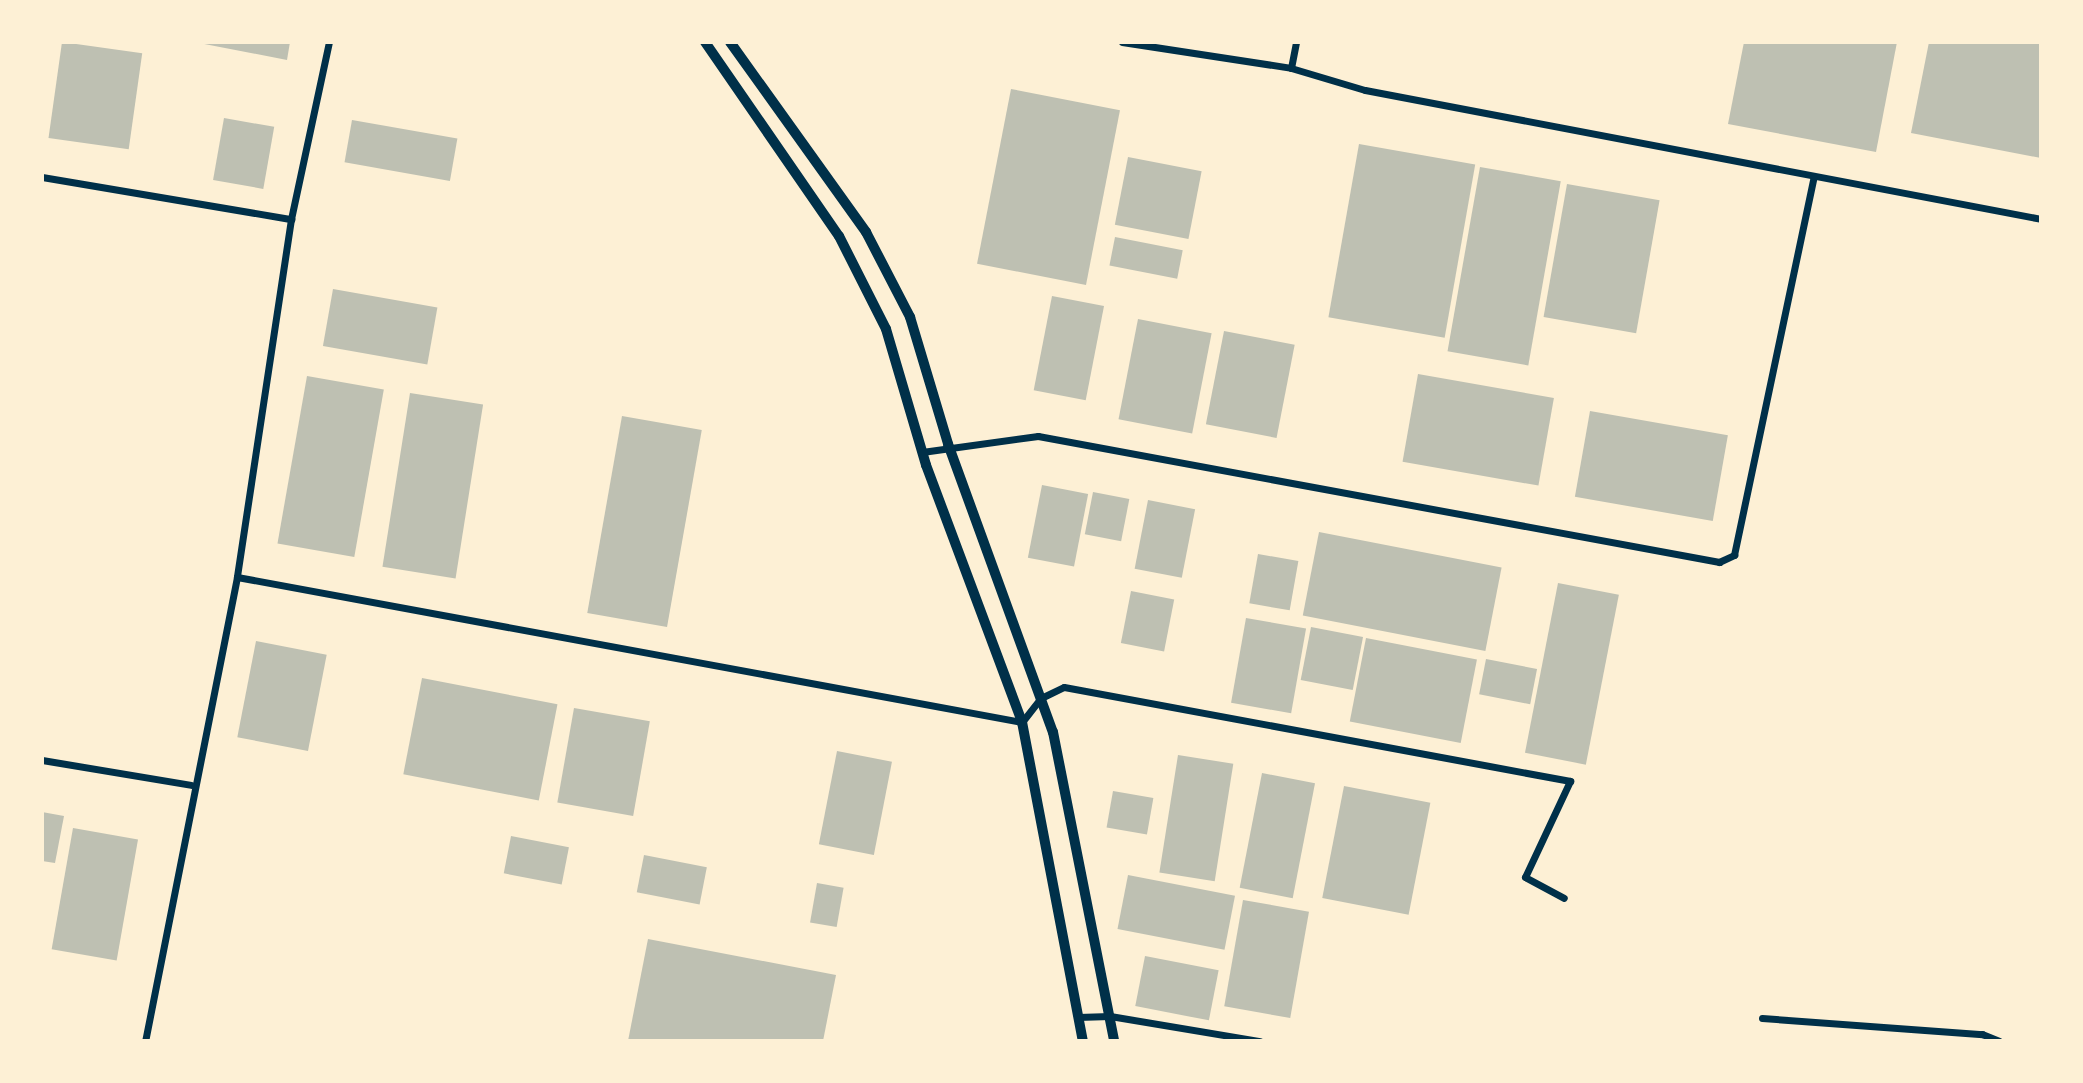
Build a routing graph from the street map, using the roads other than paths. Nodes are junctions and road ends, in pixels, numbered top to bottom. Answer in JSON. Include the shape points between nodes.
{"nodes":[{"id":1,"x":329,"y":42,"type":"edge"},
{"id":2,"x":705,"y":42,"type":"edge"},
{"id":3,"x":730,"y":42,"type":"edge"},
{"id":4,"x":1122,"y":42,"type":"edge"},
{"id":5,"x":1296,"y":42,"type":"edge"},
{"id":6,"x":1291,"y":68,"type":"junction"},
{"id":7,"x":1814,"y":176,"type":"junction"},
{"id":8,"x":42,"y":177,"type":"edge"},
{"id":9,"x":291,"y":219,"type":"junction"},
{"id":10,"x":2041,"y":219,"type":"edge"},
{"id":11,"x":948,"y":444,"type":"junction"},
{"id":12,"x":922,"y":452,"type":"junction"},
{"id":13,"x":237,"y":577,"type":"junction"},
{"id":14,"x":1041,"y":698,"type":"junction"},
{"id":15,"x":1022,"y":722,"type":"junction"},
{"id":16,"x":42,"y":760,"type":"edge"},
{"id":17,"x":191,"y":785,"type":"junction"},
{"id":18,"x":1564,"y":898,"type":"dead end"},
{"id":19,"x":1110,"y":1016,"type":"junction"},
{"id":20,"x":1078,"y":1017,"type":"junction"},
{"id":21,"x":1762,"y":1018,"type":"dead end"},
{"id":22,"x":145,"y":1041,"type":"edge"},
{"id":23,"x":1083,"y":1041,"type":"edge"},
{"id":24,"x":1114,"y":1041,"type":"edge"},
{"id":25,"x":1260,"y":1041,"type":"edge"},
{"id":26,"x":1999,"y":1041,"type":"edge"}],
"edges":[{"from":1,"to":9,"type":"street"},
{"from":2,"to":12,"type":"street","via":[[839,236],[886,330]]},
{"from":3,"to":11,"type":"street","via":[[866,232],[910,317]]},
{"from":4,"to":6,"type":"street"},
{"from":5,"to":6,"type":"street"},
{"from":6,"to":7,"type":"street","via":[[1365,90]]},
{"from":7,"to":10,"type":"street"},
{"from":7,"to":11,"type":"street","via":[[1734,555],[1719,562],[1038,436]]},
{"from":8,"to":9,"type":"street"},
{"from":9,"to":13,"type":"street"},
{"from":11,"to":12,"type":"street"},
{"from":11,"to":14,"type":"street"},
{"from":12,"to":15,"type":"street"},
{"from":13,"to":15,"type":"street"},
{"from":13,"to":17,"type":"street"},
{"from":14,"to":15,"type":"street"},
{"from":14,"to":18,"type":"street","via":[[1064,687],[1138,696],[1570,781],[1525,877]]},
{"from":14,"to":19,"type":"street","via":[[1053,732]]},
{"from":15,"to":20,"type":"street"},
{"from":16,"to":17,"type":"street"},
{"from":17,"to":22,"type":"street"},
{"from":19,"to":20,"type":"street"},
{"from":19,"to":24,"type":"street"},
{"from":19,"to":25,"type":"street"},
{"from":20,"to":23,"type":"street"},
{"from":21,"to":26,"type":"street","via":[[1982,1034]]}]}
